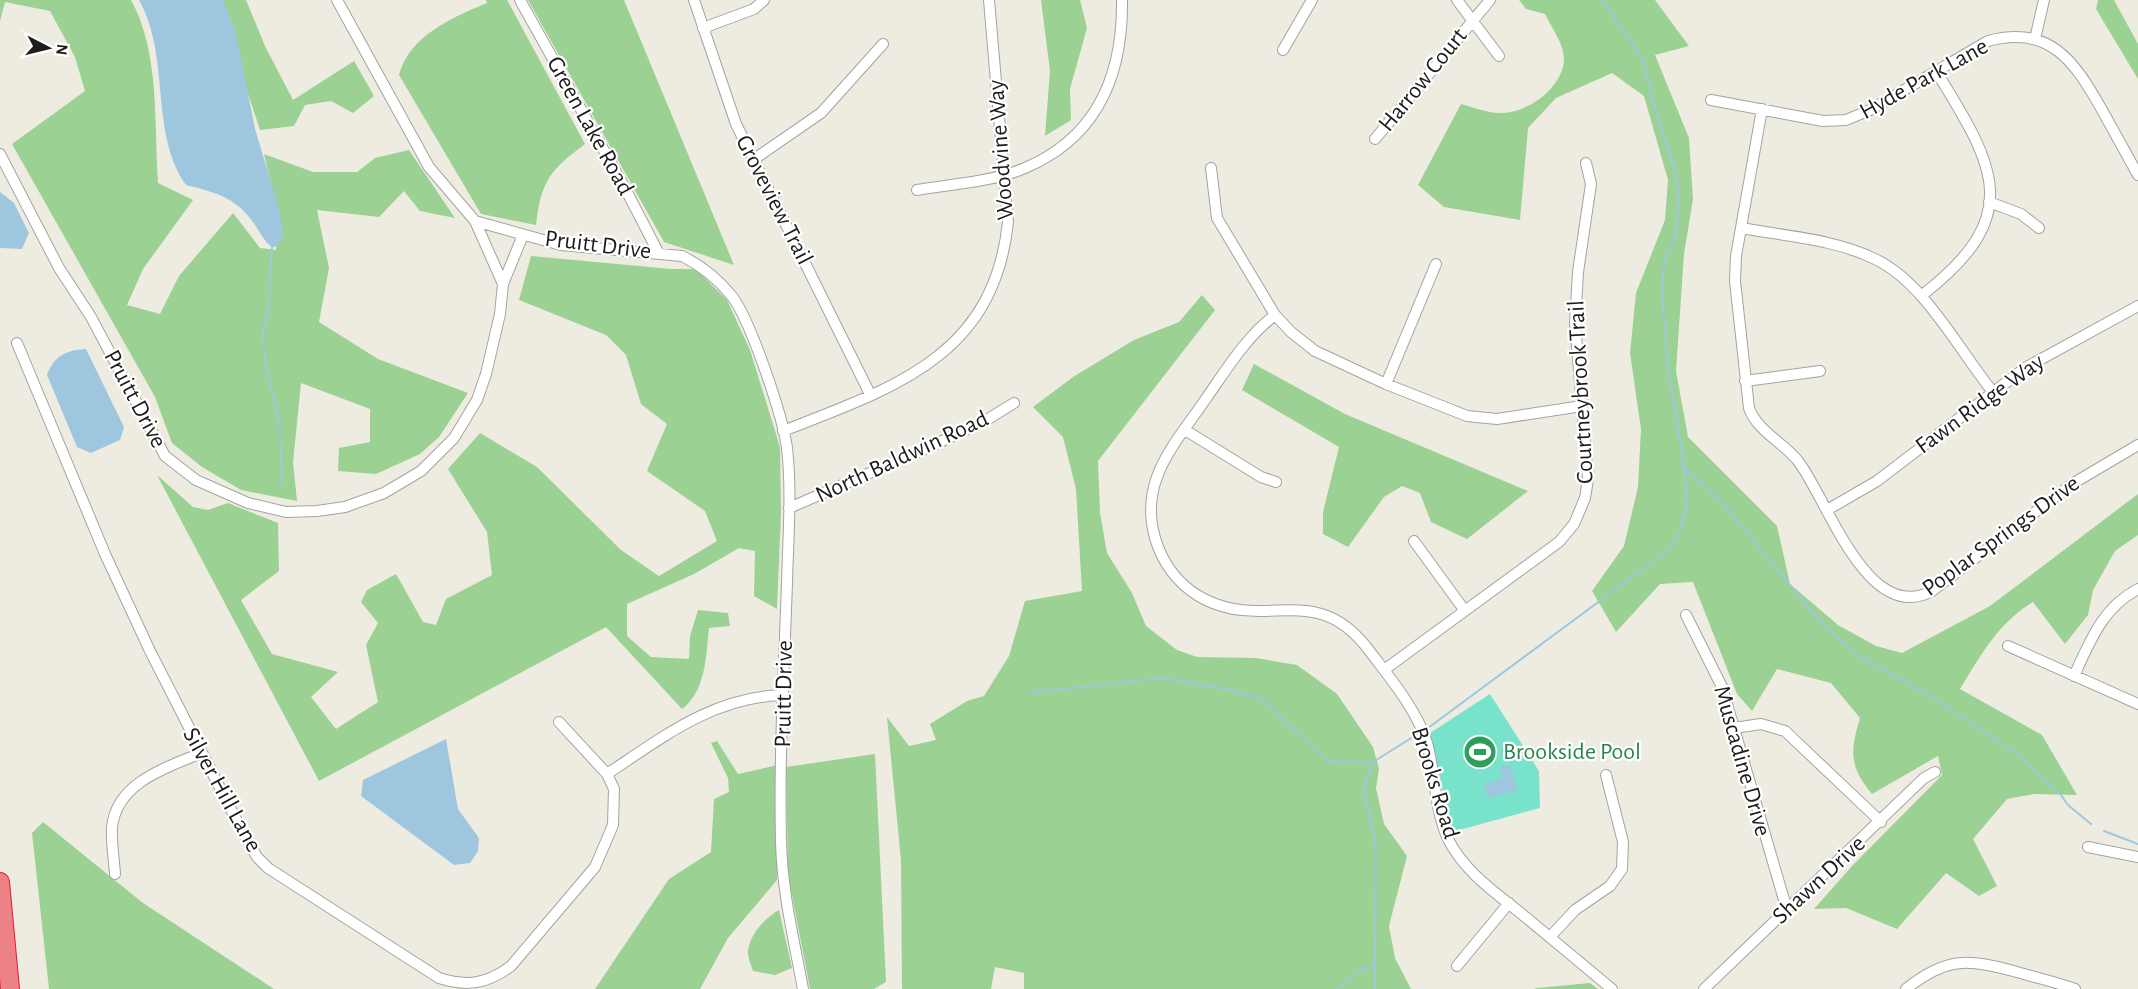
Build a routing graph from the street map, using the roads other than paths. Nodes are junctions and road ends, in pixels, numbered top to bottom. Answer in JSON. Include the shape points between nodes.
{"nodes":[{"id":1,"x":337,"y":0,"type":"edge"},
{"id":2,"x":520,"y":0,"type":"edge"},
{"id":3,"x":694,"y":0,"type":"edge"},
{"id":4,"x":764,"y":0,"type":"edge"},
{"id":5,"x":989,"y":0,"type":"edge"},
{"id":6,"x":1122,"y":0,"type":"edge"},
{"id":7,"x":1312,"y":0,"type":"edge"},
{"id":8,"x":1458,"y":0,"type":"edge"},
{"id":9,"x":1490,"y":0,"type":"edge"},
{"id":10,"x":2044,"y":0,"type":"edge"},
{"id":11,"x":1472,"y":20,"type":"junction"},
{"id":12,"x":703,"y":28,"type":"junction"},
{"id":13,"x":2035,"y":39,"type":"junction"},
{"id":14,"x":883,"y":44,"type":"dead end"},
{"id":15,"x":1283,"y":50,"type":"dead end"},
{"id":16,"x":1499,"y":56,"type":"dead end"},
{"id":17,"x":1936,"y":71,"type":"junction"},
{"id":18,"x":1711,"y":100,"type":"dead end"},
{"id":19,"x":1762,"y":109,"type":"junction"},
{"id":20,"x":1374,"y":139,"type":"dead end"},
{"id":21,"x":0,"y":154,"type":"edge"},
{"id":22,"x":753,"y":160,"type":"junction"},
{"id":23,"x":1586,"y":163,"type":"dead end"},
{"id":24,"x":1211,"y":168,"type":"dead end"},
{"id":25,"x":1005,"y":174,"type":"junction"},
{"id":26,"x":2138,"y":175,"type":"edge"},
{"id":27,"x":917,"y":190,"type":"dead end"},
{"id":28,"x":1989,"y":202,"type":"junction"},
{"id":29,"x":475,"y":221,"type":"junction"},
{"id":30,"x":1741,"y":228,"type":"junction"},
{"id":31,"x":2039,"y":228,"type":"dead end"},
{"id":32,"x":523,"y":235,"type":"junction"},
{"id":33,"x":658,"y":252,"type":"junction"},
{"id":34,"x":1436,"y":264,"type":"dead end"},
{"id":35,"x":503,"y":284,"type":"junction"},
{"id":36,"x":1921,"y":296,"type":"junction"},
{"id":37,"x":2138,"y":306,"type":"edge"},
{"id":38,"x":1275,"y":315,"type":"junction"},
{"id":39,"x":17,"y":343,"type":"dead end"},
{"id":40,"x":1820,"y":371,"type":"dead end"},
{"id":41,"x":1745,"y":381,"type":"junction"},
{"id":42,"x":1386,"y":384,"type":"junction"},
{"id":43,"x":1993,"y":392,"type":"junction"},
{"id":44,"x":870,"y":394,"type":"junction"},
{"id":45,"x":1014,"y":402,"type":"dead end"},
{"id":46,"x":1582,"y":406,"type":"junction"},
{"id":47,"x":1185,"y":430,"type":"junction"},
{"id":48,"x":783,"y":431,"type":"junction"},
{"id":49,"x":2138,"y":445,"type":"edge"},
{"id":50,"x":1276,"y":482,"type":"dead end"},
{"id":51,"x":789,"y":508,"type":"junction"},
{"id":52,"x":1827,"y":510,"type":"junction"},
{"id":53,"x":1414,"y":540,"type":"dead end"},
{"id":54,"x":2138,"y":589,"type":"edge"},
{"id":55,"x":1465,"y":611,"type":"junction"},
{"id":56,"x":1686,"y":615,"type":"dead end"},
{"id":57,"x":2008,"y":646,"type":"dead end"},
{"id":58,"x":1384,"y":670,"type":"junction"},
{"id":59,"x":2074,"y":676,"type":"junction"},
{"id":60,"x":783,"y":695,"type":"junction"},
{"id":61,"x":2138,"y":704,"type":"edge"},
{"id":62,"x":559,"y":722,"type":"dead end"},
{"id":63,"x":1734,"y":728,"type":"junction"},
{"id":64,"x":201,"y":753,"type":"junction"},
{"id":65,"x":1935,"y":772,"type":"dead end"},
{"id":66,"x":607,"y":774,"type":"junction"},
{"id":67,"x":1606,"y":775,"type":"dead end"},
{"id":68,"x":1881,"y":822,"type":"junction"},
{"id":69,"x":2088,"y":847,"type":"dead end"},
{"id":70,"x":2138,"y":857,"type":"edge"},
{"id":71,"x":115,"y":874,"type":"dead end"},
{"id":72,"x":0,"y":882,"type":"edge"},
{"id":73,"x":1509,"y":903,"type":"junction"},
{"id":74,"x":1787,"y":910,"type":"junction"},
{"id":75,"x":1550,"y":937,"type":"junction"},
{"id":76,"x":1457,"y":966,"type":"dead end"},
{"id":77,"x":10,"y":989,"type":"edge"},
{"id":78,"x":803,"y":989,"type":"edge"},
{"id":79,"x":1612,"y":989,"type":"edge"},
{"id":80,"x":1704,"y":989,"type":"edge"},
{"id":81,"x":1906,"y":989,"type":"edge"},
{"id":82,"x":2075,"y":989,"type":"edge"}],
"edges":[{"from":1,"to":29,"type":"street","via":[[429,167]]},
{"from":2,"to":33,"type":"street","name":"Green Lake Road"},
{"from":3,"to":12,"type":"street","name":"Groveview Trail"},
{"from":4,"to":12,"type":"street","via":[[754,9]]},
{"from":5,"to":25,"type":"street","name":"Woodvine Way"},
{"from":6,"to":25,"type":"street","via":[[1120,50],[1098,107],[1058,149],[1025,168]]},
{"from":7,"to":15,"type":"street"},
{"from":8,"to":11,"type":"street"},
{"from":9,"to":11,"type":"street","name":"Harrow Court"},
{"from":10,"to":13,"type":"street"},
{"from":11,"to":16,"type":"street"},
{"from":11,"to":20,"type":"street","name":"Harrow Court"},
{"from":12,"to":22,"type":"street","name":"Groveview Trail","via":[[736,124]]},
{"from":13,"to":17,"type":"street","name":"Hyde Park Lane","via":[[2015,36],[1988,41]]},
{"from":13,"to":26,"type":"street","name":"Hyde Park Lane","via":[[2054,47],[2076,66]]},
{"from":14,"to":22,"type":"street","via":[[821,113]]},
{"from":17,"to":19,"type":"street","name":"Hyde Park Lane","via":[[1846,120],[1823,121]]},
{"from":17,"to":28,"type":"street","via":[[1980,147],[1990,182]]},
{"from":18,"to":19,"type":"street","name":"Hyde Park Lane"},
{"from":19,"to":30,"type":"street","name":"Poplar Springs Drive"},
{"from":21,"to":35,"type":"street","name":"Pruitt Drive","via":[[165,456],[196,480],[262,507],[294,513],[345,507],[384,493],[429,465],[454,438],[477,400],[494,348]]},
{"from":22,"to":44,"type":"street","name":"Groveview Trail"},
{"from":23,"to":46,"type":"street","name":"Courtneybrook Trail","via":[[1591,184],[1575,315]]},
{"from":24,"to":38,"type":"street","via":[[1217,218]]},
{"from":25,"to":27,"type":"street"},
{"from":25,"to":44,"type":"street","name":"Woodvine Way","via":[[1006,242],[998,276],[983,308],[960,338],[931,363]]},
{"from":28,"to":31,"type":"street","via":[[2021,214]]},
{"from":28,"to":36,"type":"street","via":[[1984,225],[1967,256]]},
{"from":29,"to":32,"type":"street"},
{"from":29,"to":35,"type":"street"},
{"from":30,"to":36,"type":"street","via":[[1863,253],[1896,272]]},
{"from":30,"to":41,"type":"street","name":"Poplar Springs Drive","via":[[1735,281]]},
{"from":32,"to":33,"type":"street","name":"Pruitt Drive","via":[[588,249]]},
{"from":32,"to":35,"type":"street","name":"Pruitt Drive"},
{"from":33,"to":48,"type":"street","name":"Pruitt Drive","via":[[682,256],[699,265],[733,297],[765,372]]},
{"from":34,"to":42,"type":"street"},
{"from":36,"to":43,"type":"street"},
{"from":37,"to":43,"type":"street","name":"Fawn Ridge Way","via":[[2046,354]]},
{"from":38,"to":42,"type":"street","via":[[1315,351]]},
{"from":38,"to":47,"type":"street","name":"Brooks Road","via":[[1243,346]]},
{"from":39,"to":64,"type":"street","name":"Silver Hill Lane","via":[[105,554]]},
{"from":40,"to":41,"type":"street"},
{"from":41,"to":52,"type":"street","name":"Poplar Springs Drive","via":[[1753,417],[1797,460]]},
{"from":42,"to":46,"type":"street","via":[[1453,412],[1482,418]]},
{"from":43,"to":52,"type":"street","name":"Fawn Ridge Way","via":[[1877,481]]},
{"from":44,"to":48,"type":"street","name":"Woodvine Way"},
{"from":45,"to":51,"type":"street","name":"North Baldwin Road","via":[[934,446]]},
{"from":46,"to":55,"type":"street","name":"Courtneybrook Trail","via":[[1588,479],[1574,524],[1559,542]]},
{"from":47,"to":50,"type":"street","via":[[1261,477]]},
{"from":47,"to":58,"type":"street","name":"Brooks Road","via":[[1157,475],[1151,504],[1156,540],[1174,575],[1198,595],[1218,605],[1246,611],[1300,611],[1333,617],[1356,635]]},
{"from":48,"to":51,"type":"street","name":"Pruitt Drive"},
{"from":49,"to":52,"type":"street","name":"Poplar Springs Drive","via":[[2080,479],[1932,591],[1917,597],[1901,597],[1883,588],[1850,553]]},
{"from":51,"to":60,"type":"street","name":"Pruitt Drive"},
{"from":53,"to":55,"type":"street"},
{"from":54,"to":59,"type":"street","via":[[2105,615]]},
{"from":55,"to":58,"type":"street","name":"Courtneybrook Trail"},
{"from":56,"to":63,"type":"street","name":"Muscadine Drive","via":[[1714,668]]},
{"from":57,"to":59,"type":"street"},
{"from":58,"to":73,"type":"street","name":"Brooks Road","via":[[1425,737],[1440,815],[1450,842],[1470,871]]},
{"from":59,"to":61,"type":"street"},
{"from":60,"to":66,"type":"street","via":[[756,696],[703,714]]},
{"from":60,"to":78,"type":"street","name":"Pruitt Drive","via":[[781,843],[787,907]]},
{"from":62,"to":66,"type":"street"},
{"from":63,"to":68,"type":"street","via":[[1761,724],[1785,731]]},
{"from":63,"to":74,"type":"street","name":"Muscadine Drive"},
{"from":64,"to":66,"type":"street","name":"Silver Hill Lane","via":[[257,857],[268,868],[439,978],[467,984],[495,978],[511,966],[595,867],[614,825],[614,789]]},
{"from":64,"to":71,"type":"street","via":[[157,772],[125,795],[116,809],[112,828]]},
{"from":65,"to":68,"type":"street","name":"Shawn Drive","via":[[1924,778]]},
{"from":67,"to":75,"type":"street","via":[[1623,842],[1622,869],[1610,886],[1575,910]]},
{"from":68,"to":74,"type":"street","name":"Shawn Drive"},
{"from":69,"to":70,"type":"street"},
{"from":72,"to":77,"type":"highway"},
{"from":73,"to":75,"type":"street","name":"Brooks Road"},
{"from":73,"to":76,"type":"street"},
{"from":74,"to":80,"type":"street","name":"Shawn Drive"},
{"from":75,"to":79,"type":"street","name":"Brooks Road"},
{"from":81,"to":82,"type":"street","via":[[1928,973],[1962,961],[1983,963]]}]}
